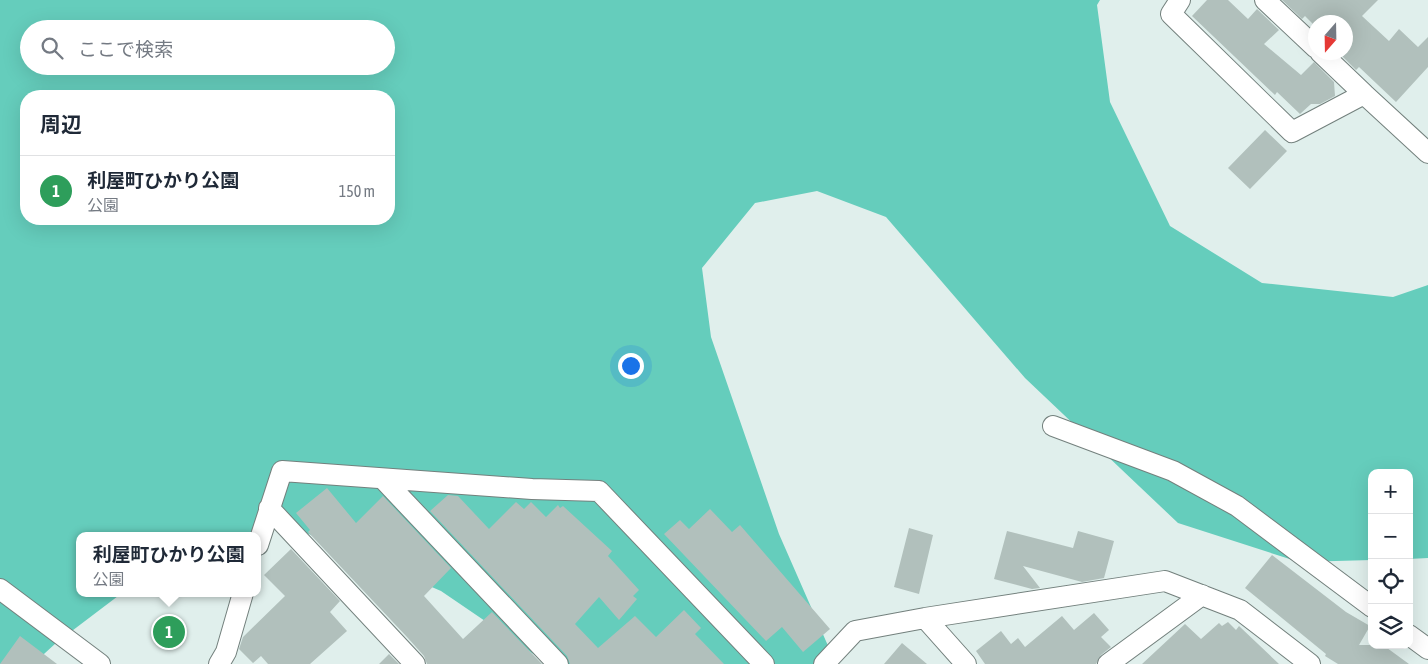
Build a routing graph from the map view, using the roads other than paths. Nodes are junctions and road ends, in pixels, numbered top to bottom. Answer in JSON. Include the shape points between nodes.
{"nodes":[{"id":1,"x":1180,"y":0,"type":"edge"},
{"id":2,"x":1266,"y":0,"type":"edge"},
{"id":3,"x":1308,"y":40,"type":"edge"},
{"id":4,"x":1328,"y":60,"type":"edge"},
{"id":5,"x":1364,"y":94,"type":"junction"},
{"id":6,"x":1428,"y":153,"type":"edge"},
{"id":7,"x":1053,"y":426,"type":"dead end"},
{"id":8,"x":384,"y":478,"type":"junction"},
{"id":9,"x":269,"y":508,"type":"junction"},
{"id":10,"x":261,"y":535,"type":"edge"},
{"id":11,"x":0,"y":588,"type":"edge"},
{"id":12,"x":1202,"y":595,"type":"junction"},
{"id":13,"x":242,"y":597,"type":"edge"},
{"id":14,"x":1368,"y":604,"type":"edge"},
{"id":15,"x":925,"y":618,"type":"junction"},
{"id":16,"x":1413,"y":638,"type":"edge"},
{"id":17,"x":1428,"y":649,"type":"edge"},
{"id":18,"x":227,"y":660,"type":"edge"},
{"id":19,"x":100,"y":664,"type":"edge"},
{"id":20,"x":415,"y":664,"type":"edge"},
{"id":21,"x":558,"y":664,"type":"edge"},
{"id":22,"x":764,"y":664,"type":"edge"},
{"id":23,"x":824,"y":664,"type":"edge"},
{"id":24,"x":966,"y":664,"type":"edge"},
{"id":25,"x":1108,"y":664,"type":"edge"},
{"id":26,"x":1310,"y":664,"type":"edge"}],
"edges":[{"from":1,"to":5,"type":"street","via":[[1171,14],[1292,132]]},
{"from":2,"to":3,"type":"street"},
{"from":4,"to":5,"type":"street"},
{"from":5,"to":6,"type":"street"},
{"from":7,"to":14,"type":"street","via":[[1173,470],[1237,506]]},
{"from":8,"to":9,"type":"street","via":[[282,471]]},
{"from":8,"to":21,"type":"street"},
{"from":8,"to":22,"type":"street","via":[[599,491]]},
{"from":9,"to":10,"type":"street"},
{"from":9,"to":20,"type":"street"},
{"from":11,"to":19,"type":"street"},
{"from":12,"to":15,"type":"street","via":[[1166,581]]},
{"from":12,"to":25,"type":"street"},
{"from":12,"to":26,"type":"street","via":[[1240,610]]},
{"from":13,"to":18,"type":"street"},
{"from":15,"to":23,"type":"street","via":[[855,632]]},
{"from":15,"to":24,"type":"street"},
{"from":16,"to":17,"type":"street"}]}
